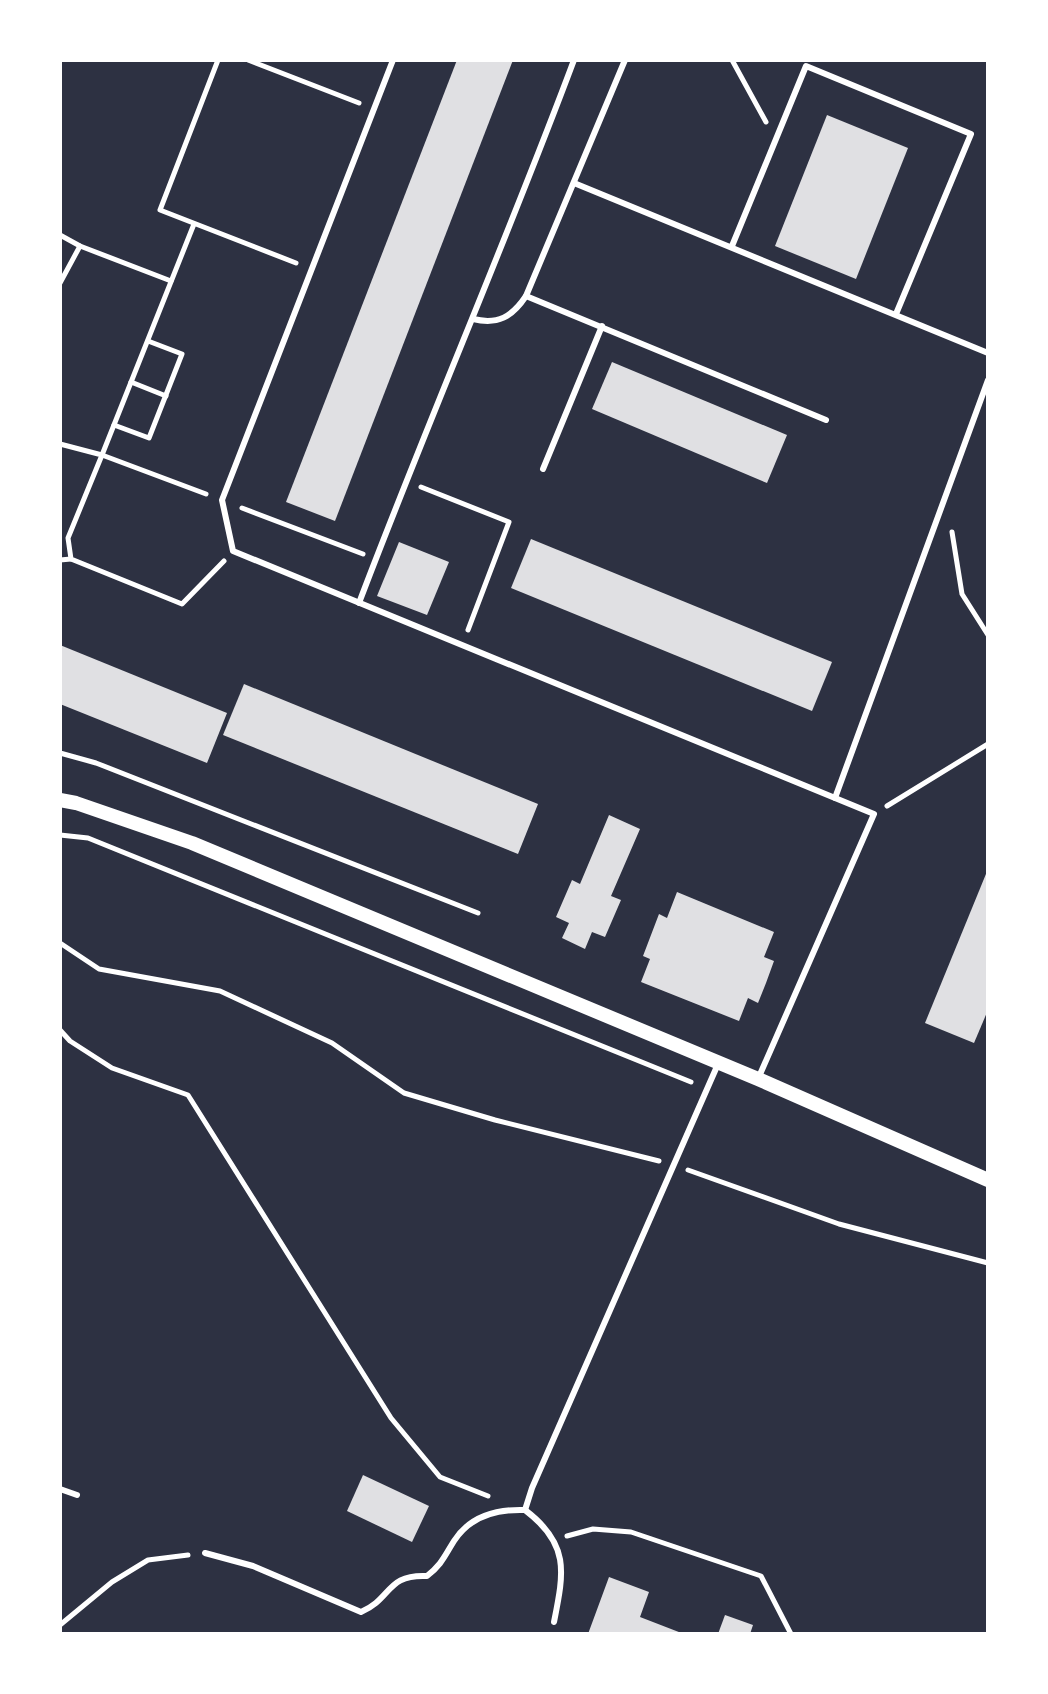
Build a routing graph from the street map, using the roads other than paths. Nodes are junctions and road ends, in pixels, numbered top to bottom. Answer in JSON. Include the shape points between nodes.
{"nodes":[{"id":1,"x":382,"y":60,"type":"edge"},
{"id":2,"x":574,"y":60,"type":"edge"},
{"id":3,"x":625,"y":60,"type":"edge"},
{"id":4,"x":392,"y":62,"type":"edge"},
{"id":5,"x":574,"y":183,"type":"junction"},
{"id":6,"x":732,"y":246,"type":"junction"},
{"id":7,"x":526,"y":296,"type":"junction"},
{"id":8,"x":896,"y":314,"type":"junction"},
{"id":9,"x":473,"y":319,"type":"junction"},
{"id":10,"x":602,"y":326,"type":"junction"},
{"id":11,"x":988,"y":353,"type":"edge"},
{"id":12,"x":988,"y":380,"type":"edge"},
{"id":13,"x":826,"y":420,"type":"dead end"},
{"id":14,"x":543,"y":469,"type":"dead end"},
{"id":15,"x":359,"y":603,"type":"junction"},
{"id":16,"x":835,"y":798,"type":"junction"},
{"id":17,"x":60,"y":800,"type":"edge"},
{"id":18,"x":718,"y":1064,"type":"junction"},
{"id":19,"x":758,"y":1079,"type":"junction"},
{"id":20,"x":988,"y":1180,"type":"edge"},
{"id":21,"x":60,"y":1489,"type":"edge"},
{"id":22,"x":77,"y":1495,"type":"dead end"},
{"id":23,"x":525,"y":1510,"type":"junction"},
{"id":24,"x":205,"y":1553,"type":"road end"},
{"id":25,"x":554,"y":1622,"type":"dead end"}],
"edges":[{"from":1,"to":4,"type":"lane"},
{"from":2,"to":9,"type":"lane"},
{"from":3,"to":5,"type":"lane"},
{"from":4,"to":15,"type":"lane","via":[[222,500],[233,551]]},
{"from":5,"to":6,"type":"lane"},
{"from":5,"to":7,"type":"lane"},
{"from":6,"to":8,"type":"lane"},
{"from":6,"to":8,"type":"lane","via":[[806,66],[971,134]]},
{"from":7,"to":9,"type":"lane","via":[[503,320]]},
{"from":7,"to":10,"type":"lane"},
{"from":8,"to":11,"type":"lane"},
{"from":9,"to":15,"type":"lane"},
{"from":10,"to":13,"type":"lane"},
{"from":10,"to":14,"type":"lane"},
{"from":12,"to":16,"type":"lane"},
{"from":15,"to":16,"type":"lane"},
{"from":16,"to":19,"type":"lane","via":[[874,814]]},
{"from":17,"to":18,"type":"street","via":[[192,843]]},
{"from":18,"to":19,"type":"street"},
{"from":18,"to":23,"type":"lane"},
{"from":19,"to":20,"type":"street"},
{"from":21,"to":22,"type":"lane"},
{"from":23,"to":24,"type":"lane","via":[[483,1515],[465,1527],[443,1563],[427,1576],[408,1575],[361,1612],[253,1566]]},
{"from":23,"to":25,"type":"lane","via":[[555,1540],[563,1576]]}]}
